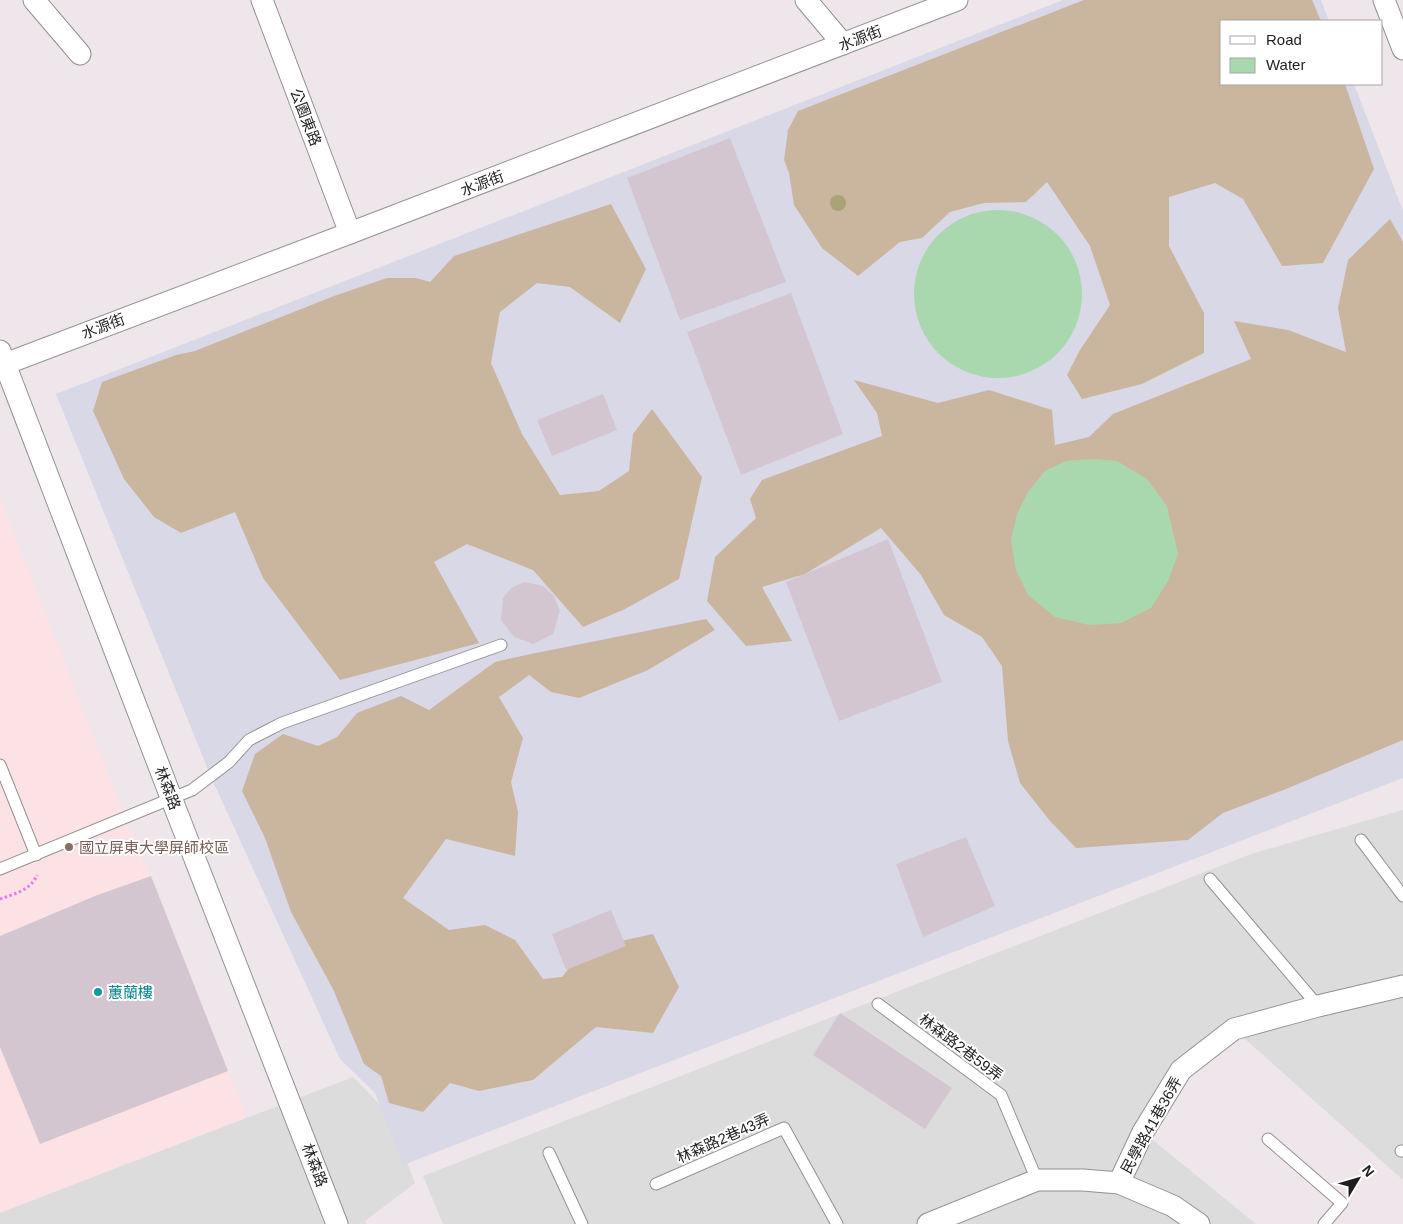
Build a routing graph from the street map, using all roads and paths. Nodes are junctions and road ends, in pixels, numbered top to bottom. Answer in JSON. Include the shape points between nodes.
{"nodes":[{"id":1,"x":34,"y":0,"type":"edge"},
{"id":2,"x":262,"y":0,"type":"edge"},
{"id":3,"x":806,"y":0,"type":"edge"},
{"id":4,"x":957,"y":0,"type":"edge"},
{"id":5,"x":1384,"y":0,"type":"edge"},
{"id":6,"x":843,"y":44,"type":"junction"},
{"id":7,"x":1403,"y":49,"type":"edge"},
{"id":8,"x":80,"y":54,"type":"dead end"},
{"id":9,"x":350,"y":233,"type":"junction"},
{"id":10,"x":2,"y":360,"type":"edge"},
{"id":11,"x":501,"y":645,"type":"dead end"},
{"id":12,"x":0,"y":765,"type":"edge"},
{"id":13,"x":172,"y":800,"type":"junction"},
{"id":14,"x":1360,"y":840,"type":"dead end"},
{"id":15,"x":36,"y":855,"type":"junction"},
{"id":16,"x":0,"y":869,"type":"edge"},
{"id":17,"x":1210,"y":879,"type":"dead end"},
{"id":18,"x":1403,"y":896,"type":"edge"},
{"id":19,"x":0,"y":899,"type":"edge"},
{"id":20,"x":1403,"y":986,"type":"edge"},
{"id":21,"x":878,"y":1004,"type":"dead end"},
{"id":22,"x":1318,"y":1006,"type":"junction"},
{"id":23,"x":1268,"y":1139,"type":"dead end"},
{"id":24,"x":548,"y":1153,"type":"dead end"},
{"id":25,"x":1036,"y":1180,"type":"junction"},
{"id":26,"x":1119,"y":1183,"type":"junction"},
{"id":27,"x":656,"y":1184,"type":"dead end"},
{"id":28,"x":338,"y":1224,"type":"edge"},
{"id":29,"x":582,"y":1224,"type":"edge"},
{"id":30,"x":837,"y":1224,"type":"edge"},
{"id":31,"x":928,"y":1224,"type":"edge"},
{"id":32,"x":1199,"y":1224,"type":"edge"},
{"id":33,"x":1324,"y":1224,"type":"edge"}],
"edges":[{"from":1,"to":8,"type":"street"},
{"from":2,"to":9,"type":"street","name":"公園東路"},
{"from":3,"to":6,"type":"street"},
{"from":4,"to":6,"type":"street","name":"水源街"},
{"from":5,"to":7,"type":"street"},
{"from":6,"to":9,"type":"street","name":"水源街"},
{"from":9,"to":10,"type":"street","name":"水源街"},
{"from":10,"to":13,"type":"street","name":"林森路"},
{"from":11,"to":13,"type":"lane","via":[[282,723],[249,740],[211,777]]},
{"from":12,"to":15,"type":"lane"},
{"from":13,"to":15,"type":"lane"},
{"from":13,"to":28,"type":"street","name":"林森路"},
{"from":14,"to":18,"type":"lane"},
{"from":15,"to":16,"type":"lane"},
{"from":15,"to":19,"type":"path","via":[[39,867],[34,881],[25,890]]},
{"from":17,"to":22,"type":"lane"},
{"from":20,"to":22,"type":"street","name":"民學路41巷36弄"},
{"from":21,"to":25,"type":"lane","name":"林森路2巷59弄","via":[[1001,1095]]},
{"from":22,"to":26,"type":"street","name":"民學路41巷36弄","via":[[1234,1029],[1180,1070],[1143,1132]]},
{"from":23,"to":33,"type":"lane","via":[[1342,1203]]},
{"from":24,"to":29,"type":"lane"},
{"from":25,"to":26,"type":"street"},
{"from":25,"to":31,"type":"street"},
{"from":26,"to":32,"type":"street","via":[[1174,1206]]},
{"from":27,"to":30,"type":"lane","name":"林森路2巷43弄","via":[[784,1128]]}]}
